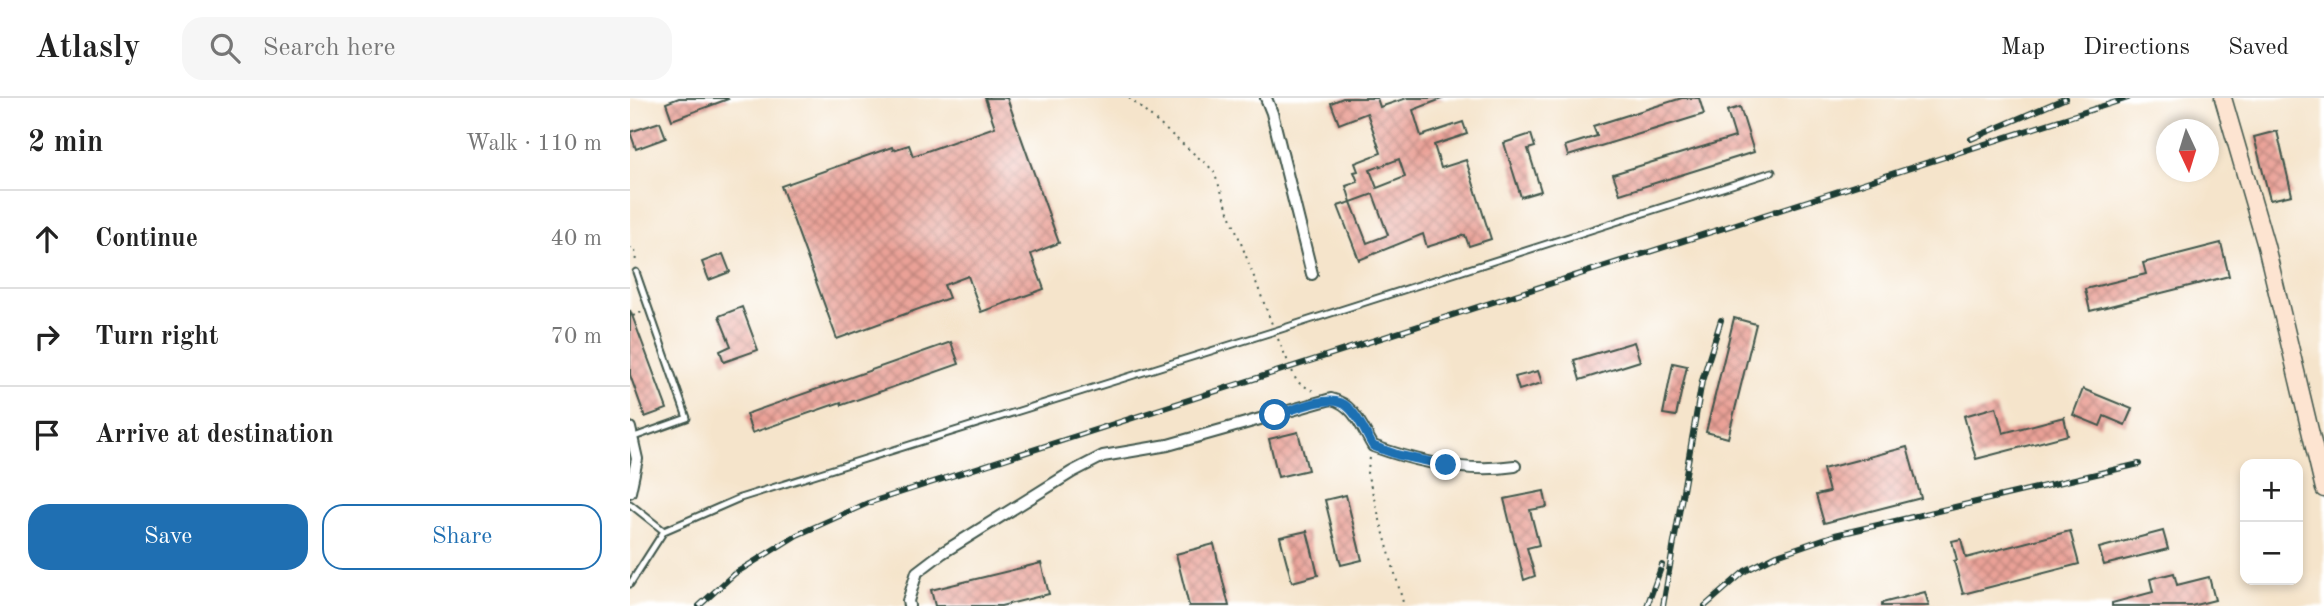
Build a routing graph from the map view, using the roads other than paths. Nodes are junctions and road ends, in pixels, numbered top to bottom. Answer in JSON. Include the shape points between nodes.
{"nodes":[{"id":1,"x":1266,"y":98,"type":"edge"},
{"id":2,"x":2223,"y":98,"type":"edge"},
{"id":3,"x":1772,"y":172,"type":"dead end"},
{"id":4,"x":636,"y":272,"type":"road end"},
{"id":5,"x":1312,"y":274,"type":"dead end"},
{"id":6,"x":632,"y":432,"type":"edge"},
{"id":7,"x":634,"y":460,"type":"edge"},
{"id":8,"x":1515,"y":466,"type":"dead end"},
{"id":9,"x":2324,"y":489,"type":"edge"},
{"id":10,"x":630,"y":492,"type":"edge"},
{"id":11,"x":630,"y":504,"type":"edge"},
{"id":12,"x":664,"y":531,"type":"junction"},
{"id":13,"x":630,"y":584,"type":"edge"},
{"id":14,"x":909,"y":606,"type":"edge"}],
"edges":[{"from":1,"to":5,"type":"street"},
{"from":2,"to":9,"type":"main road","via":[[2266,246]]},
{"from":3,"to":12,"type":"lane","via":[[740,498]]},
{"from":4,"to":6,"type":"lane","via":[[688,418]]},
{"from":6,"to":7,"type":"street"},
{"from":7,"to":10,"type":"street"},
{"from":8,"to":14,"type":"street","via":[[1446,465],[1373,446],[1351,409],[1331,399],[1168,444],[1103,456],[942,553],[918,572]]},
{"from":11,"to":12,"type":"lane"},
{"from":12,"to":13,"type":"lane"}]}
